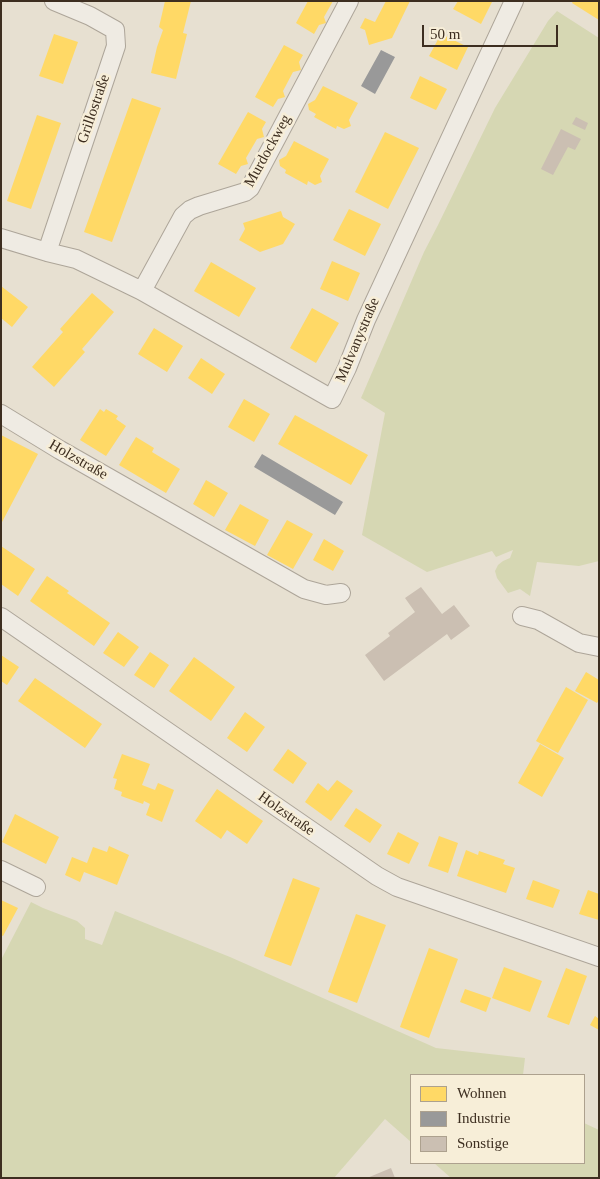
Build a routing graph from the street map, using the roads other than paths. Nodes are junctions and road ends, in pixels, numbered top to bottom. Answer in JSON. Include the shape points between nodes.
{"nodes":[{"id":1,"x":54,"y":1,"type":"edge"},
{"id":2,"x":348,"y":1,"type":"edge"},
{"id":3,"x":514,"y":1,"type":"edge"},
{"id":4,"x":1,"y":238,"type":"edge"},
{"id":5,"x":47,"y":252,"type":"junction"},
{"id":6,"x":142,"y":291,"type":"junction"},
{"id":7,"x":1,"y":414,"type":"edge"},
{"id":8,"x":341,"y":593,"type":"dead end"},
{"id":9,"x":522,"y":616,"type":"dead end"},
{"id":10,"x":1,"y":618,"type":"edge"},
{"id":11,"x":599,"y":647,"type":"edge"},
{"id":12,"x":1,"y":870,"type":"edge"},
{"id":13,"x":36,"y":888,"type":"dead end"},
{"id":14,"x":599,"y":957,"type":"edge"}],
"edges":[{"from":1,"to":5,"type":"street","name":"Grillostraße","via":[[115,30],[116,46]]},
{"from":2,"to":6,"type":"street","name":"Murdockweg","via":[[250,188],[199,206],[183,216]]},
{"from":3,"to":6,"type":"street","name":"Mulvanystraße","via":[[332,399]]},
{"from":4,"to":5,"type":"street","name":"Mulvanystraße"},
{"from":5,"to":6,"type":"street","name":"Mulvanystraße","via":[[76,259]]},
{"from":7,"to":8,"type":"street","name":"Holzstraße","via":[[304,589],[326,595]]},
{"from":9,"to":11,"type":"street","via":[[538,620],[580,643]]},
{"from":10,"to":14,"type":"street","name":"Holzstraße","via":[[376,876],[397,887]]},
{"from":12,"to":13,"type":"street"}]}
